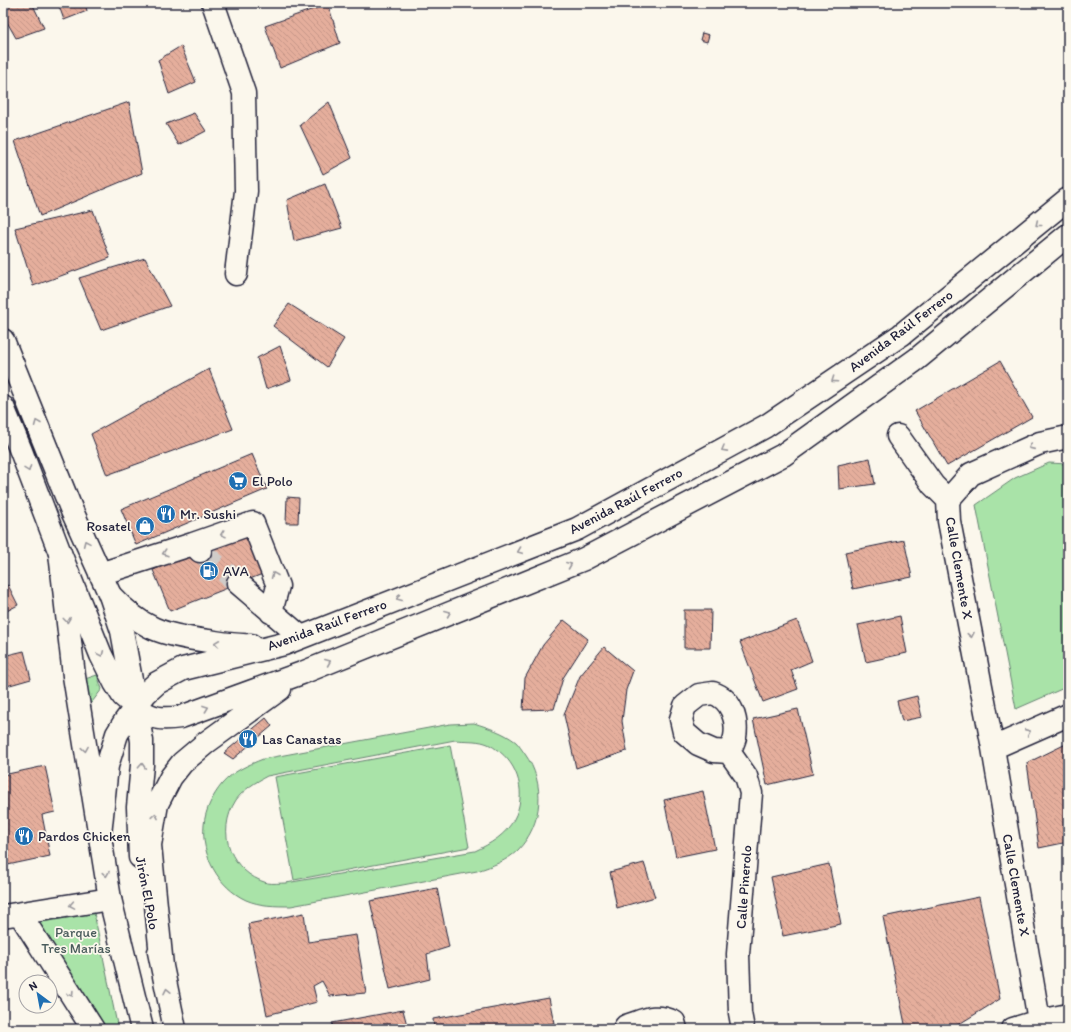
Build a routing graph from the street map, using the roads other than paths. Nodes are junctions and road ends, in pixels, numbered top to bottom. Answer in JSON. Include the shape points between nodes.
{"nodes":[{"id":1,"x":213,"y":3,"type":"edge"},
{"id":2,"x":1068,"y":200,"type":"edge"},
{"id":3,"x":1068,"y":235,"type":"edge"},
{"id":4,"x":236,"y":274,"type":"dead end"},
{"id":5,"x":3,"y":340,"type":"edge"},
{"id":6,"x":3,"y":407,"type":"edge"},
{"id":7,"x":898,"y":436,"type":"dead end"},
{"id":8,"x":1068,"y":437,"type":"edge"},
{"id":9,"x":948,"y":500,"type":"junction"},
{"id":10,"x":60,"y":553,"type":"junction"},
{"id":11,"x":100,"y":574,"type":"junction"},
{"id":12,"x":238,"y":583,"type":"tunnel mouth"},
{"id":13,"x":110,"y":595,"type":"junction"},
{"id":14,"x":271,"y":612,"type":"junction"},
{"id":15,"x":292,"y":640,"type":"junction"},
{"id":16,"x":302,"y":673,"type":"junction"},
{"id":17,"x":136,"y":707,"type":"junction"},
{"id":18,"x":1068,"y":715,"type":"edge"},
{"id":19,"x":993,"y":748,"type":"junction"},
{"id":20,"x":729,"y":752,"type":"dead end"},
{"id":21,"x":100,"y":835,"type":"junction"},
{"id":22,"x":110,"y":899,"type":"junction"},
{"id":23,"x":12,"y":915,"type":"edge"},
{"id":24,"x":162,"y":966,"type":"junction"},
{"id":25,"x":1068,"y":1015,"type":"edge"},
{"id":26,"x":1039,"y":1021,"type":"junction"},
{"id":27,"x":93,"y":1029,"type":"edge"},
{"id":28,"x":142,"y":1029,"type":"edge"},
{"id":29,"x":175,"y":1029,"type":"edge"},
{"id":30,"x":624,"y":1029,"type":"edge"},
{"id":31,"x":676,"y":1029,"type":"edge"},
{"id":32,"x":743,"y":1029,"type":"edge"},
{"id":33,"x":1013,"y":1029,"type":"edge"}],
"edges":[{"from":1,"to":4,"type":"main road","via":[[244,93],[246,191]]},
{"from":2,"to":15,"type":"main road","name":"Avenida Raúl Ferrero","one_way":true,"via":[[901,334],[766,426],[577,529]]},
{"from":16,"to":3,"type":"main road","name":"Avenida Raúl Ferrero","one_way":true,"via":[[584,559],[783,455],[917,359]]},
{"from":11,"to":5,"type":"main road","one_way":true},
{"from":6,"to":10,"type":"main road","one_way":true},
{"from":7,"to":9,"type":"main road","via":[[933,485]]},
{"from":8,"to":9,"type":"main road","name":"Calle Clemente X","one_way":true,"via":[[1040,443],[971,474]]},
{"from":9,"to":19,"type":"main road","name":"Calle Clemente X","one_way":true,"via":[[949,521]]},
{"from":10,"to":17,"type":"main road","name":"Avenida Raúl Ferrero","one_way":true,"via":[[115,683],[123,696]]},
{"from":10,"to":21,"type":"main road","one_way":true,"via":[[74,676]]},
{"from":11,"to":13,"type":"main road"},
{"from":14,"to":11,"type":"main road","one_way":true,"via":[[278,586],[253,524],[196,547]]},
{"from":12,"to":14,"type":"main road"},
{"from":15,"to":13,"type":"main road","one_way":true,"via":[[239,646],[160,632],[137,620]]},
{"from":13,"to":17,"type":"main road","name":"Jirón El Polo","via":[[122,631]]},
{"from":14,"to":15,"type":"main road"},
{"from":15,"to":17,"type":"main road","name":"Avenida Raúl Ferrero","via":[[183,669],[157,683]]},
{"from":17,"to":16,"type":"main road","name":"Avenida Raúl Ferrero","one_way":true,"via":[[147,715],[158,718],[181,717]]},
{"from":24,"to":16,"type":"main road","one_way":true,"via":[[150,845],[157,804],[171,777],[182,763]]},
{"from":17,"to":21,"type":"main road","name":"Avenida Raúl Ferrero","via":[[117,734],[107,766]]},
{"from":24,"to":17,"type":"main road","name":"Jirón El Polo","one_way":true,"via":[[139,853],[138,807],[142,741]]},
{"from":19,"to":18,"type":"main road","one_way":true},
{"from":19,"to":26,"type":"main road","name":"Calle Clemente X"},
{"from":20,"to":32,"type":"main road","name":"Calle Pinerolo","via":[[746,776],[751,793],[738,954]]},
{"from":21,"to":22,"type":"main road","one_way":true},
{"from":22,"to":23,"type":"main road","one_way":true},
{"from":22,"to":28,"type":"main road"},
{"from":23,"to":27,"type":"main road","one_way":true},
{"from":29,"to":24,"type":"main road","name":"Jirón El Polo","one_way":true},
{"from":25,"to":26,"type":"main road"},
{"from":26,"to":33,"type":"main road"},
{"from":30,"to":31,"type":"main road","via":[[626,1026],[656,1017],[674,1022]]}]}
